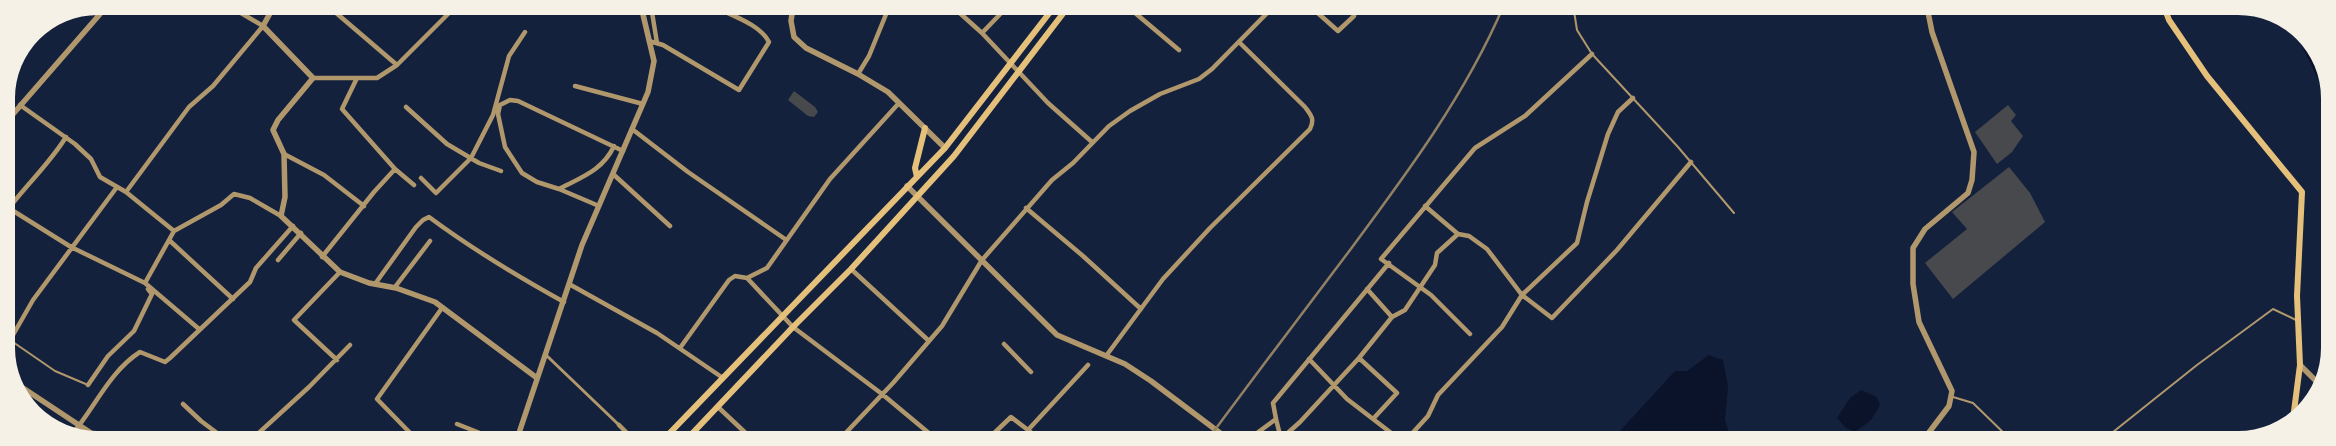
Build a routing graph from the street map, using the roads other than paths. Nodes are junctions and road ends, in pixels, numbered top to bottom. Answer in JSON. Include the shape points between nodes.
{"nodes":[{"id":1,"x":99,"y":15,"type":"edge"},
{"id":2,"x":244,"y":15,"type":"edge"},
{"id":3,"x":269,"y":15,"type":"edge"},
{"id":4,"x":339,"y":15,"type":"edge"},
{"id":5,"x":447,"y":15,"type":"edge"},
{"id":6,"x":643,"y":15,"type":"edge"},
{"id":7,"x":652,"y":15,"type":"edge"},
{"id":8,"x":730,"y":15,"type":"edge"},
{"id":9,"x":792,"y":15,"type":"edge"},
{"id":10,"x":885,"y":15,"type":"edge"},
{"id":11,"x":962,"y":15,"type":"edge"},
{"id":12,"x":999,"y":15,"type":"edge"},
{"id":13,"x":1048,"y":15,"type":"edge"},
{"id":14,"x":1062,"y":15,"type":"edge"},
{"id":15,"x":1137,"y":15,"type":"edge"},
{"id":16,"x":1266,"y":15,"type":"edge"},
{"id":17,"x":1320,"y":15,"type":"edge"},
{"id":18,"x":1354,"y":15,"type":"edge"},
{"id":19,"x":1575,"y":15,"type":"edge"},
{"id":20,"x":1929,"y":15,"type":"edge"},
{"id":21,"x":2167,"y":15,"type":"edge"},
{"id":22,"x":263,"y":26,"type":"junction"},
{"id":23,"x":526,"y":32,"type":"dead end"},
{"id":24,"x":982,"y":34,"type":"junction"},
{"id":25,"x":649,"y":41,"type":"junction"},
{"id":26,"x":657,"y":43,"type":"junction"},
{"id":27,"x":1240,"y":43,"type":"junction"},
{"id":28,"x":1179,"y":50,"type":"dead end"},
{"id":29,"x":1592,"y":54,"type":"junction"},
{"id":30,"x":397,"y":64,"type":"junction"},
{"id":31,"x":1009,"y":64,"type":"junction"},
{"id":32,"x":1017,"y":73,"type":"junction"},
{"id":33,"x":858,"y":74,"type":"junction"},
{"id":34,"x":313,"y":78,"type":"junction"},
{"id":35,"x":356,"y":80,"type":"junction"},
{"id":36,"x":575,"y":86,"type":"dead end"},
{"id":37,"x":1633,"y":98,"type":"junction"},
{"id":38,"x":899,"y":102,"type":"junction"},
{"id":39,"x":643,"y":104,"type":"junction"},
{"id":40,"x":20,"y":105,"type":"junction"},
{"id":41,"x":406,"y":106,"type":"dead end"},
{"id":42,"x":15,"y":111,"type":"edge"},
{"id":43,"x":925,"y":128,"type":"junction"},
{"id":44,"x":632,"y":129,"type":"junction"},
{"id":45,"x":66,"y":137,"type":"junction"},
{"id":46,"x":1092,"y":142,"type":"junction"},
{"id":47,"x":614,"y":146,"type":"junction"},
{"id":48,"x":945,"y":148,"type":"junction"},
{"id":49,"x":623,"y":151,"type":"junction"},
{"id":50,"x":284,"y":154,"type":"junction"},
{"id":51,"x":471,"y":158,"type":"junction"},
{"id":52,"x":1691,"y":162,"type":"junction"},
{"id":53,"x":395,"y":169,"type":"junction"},
{"id":54,"x":501,"y":171,"type":"dead end"},
{"id":55,"x":613,"y":174,"type":"junction"},
{"id":56,"x":917,"y":176,"type":"junction"},
{"id":57,"x":420,"y":178,"type":"dead end"},
{"id":58,"x":414,"y":185,"type":"dead end"},
{"id":59,"x":907,"y":186,"type":"junction"},
{"id":60,"x":118,"y":188,"type":"junction"},
{"id":61,"x":559,"y":188,"type":"junction"},
{"id":62,"x":126,"y":192,"type":"junction"},
{"id":63,"x":916,"y":195,"type":"junction"},
{"id":64,"x":15,"y":199,"type":"edge"},
{"id":65,"x":364,"y":206,"type":"junction"},
{"id":66,"x":599,"y":206,"type":"junction"},
{"id":67,"x":1425,"y":206,"type":"junction"},
{"id":68,"x":1026,"y":208,"type":"junction"},
{"id":69,"x":15,"y":211,"type":"edge"},
{"id":70,"x":1734,"y":213,"type":"dead end"},
{"id":71,"x":281,"y":216,"type":"junction"},
{"id":72,"x":293,"y":226,"type":"junction"},
{"id":73,"x":670,"y":226,"type":"dead end"},
{"id":74,"x":174,"y":231,"type":"junction"},
{"id":75,"x":301,"y":233,"type":"junction"},
{"id":76,"x":1458,"y":234,"type":"junction"},
{"id":77,"x":785,"y":239,"type":"junction"},
{"id":78,"x":169,"y":240,"type":"junction"},
{"id":79,"x":430,"y":241,"type":"dead end"},
{"id":80,"x":71,"y":247,"type":"junction"},
{"id":81,"x":322,"y":257,"type":"junction"},
{"id":82,"x":278,"y":260,"type":"dead end"},
{"id":83,"x":982,"y":260,"type":"junction"},
{"id":84,"x":1389,"y":264,"type":"junction"},
{"id":85,"x":851,"y":269,"type":"junction"},
{"id":86,"x":340,"y":272,"type":"junction"},
{"id":87,"x":747,"y":278,"type":"junction"},
{"id":88,"x":145,"y":283,"type":"junction"},
{"id":89,"x":375,"y":284,"type":"junction"},
{"id":90,"x":569,"y":284,"type":"junction"},
{"id":91,"x":395,"y":287,"type":"junction"},
{"id":92,"x":1421,"y":288,"type":"junction"},
{"id":93,"x":1368,"y":289,"type":"junction"},
{"id":94,"x":1522,"y":295,"type":"junction"},
{"id":95,"x":233,"y":298,"type":"junction"},
{"id":96,"x":564,"y":302,"type":"junction"},
{"id":97,"x":442,"y":308,"type":"junction"},
{"id":98,"x":1141,"y":309,"type":"junction"},
{"id":99,"x":782,"y":315,"type":"junction"},
{"id":100,"x":1392,"y":318,"type":"junction"},
{"id":101,"x":2298,"y":321,"type":"junction"},
{"id":102,"x":793,"y":327,"type":"junction"},
{"id":103,"x":199,"y":329,"type":"junction"},
{"id":104,"x":15,"y":331,"type":"edge"},
{"id":105,"x":1470,"y":334,"type":"dead end"},
{"id":106,"x":929,"y":341,"type":"junction"},
{"id":107,"x":1004,"y":344,"type":"dead end"},
{"id":108,"x":15,"y":345,"type":"edge"},
{"id":109,"x":350,"y":345,"type":"dead end"},
{"id":110,"x":680,"y":348,"type":"junction"},
{"id":111,"x":546,"y":354,"type":"junction"},
{"id":112,"x":1106,"y":356,"type":"junction"},
{"id":113,"x":1359,"y":358,"type":"junction"},
{"id":114,"x":1309,"y":359,"type":"junction"},
{"id":115,"x":337,"y":360,"type":"junction"},
{"id":116,"x":1088,"y":365,"type":"dead end"},
{"id":117,"x":2300,"y":365,"type":"junction"},
{"id":118,"x":1031,"y":372,"type":"dead end"},
{"id":119,"x":537,"y":378,"type":"junction"},
{"id":120,"x":723,"y":378,"type":"junction"},
{"id":121,"x":2315,"y":379,"type":"edge"},
{"id":122,"x":88,"y":385,"type":"joint"},
{"id":123,"x":1334,"y":385,"type":"junction"},
{"id":124,"x":27,"y":391,"type":"edge"},
{"id":125,"x":882,"y":394,"type":"junction"},
{"id":126,"x":1952,"y":396,"type":"junction"},
{"id":127,"x":183,"y":404,"type":"dead end"},
{"id":128,"x":718,"y":407,"type":"junction"},
{"id":129,"x":2294,"y":409,"type":"edge"},
{"id":130,"x":1276,"y":419,"type":"junction"},
{"id":131,"x":1373,"y":419,"type":"junction"},
{"id":132,"x":457,"y":424,"type":"dead end"},
{"id":133,"x":80,"y":425,"type":"junction"},
{"id":134,"x":620,"y":425,"type":"joint"},
{"id":135,"x":77,"y":428,"type":"edge"},
{"id":136,"x":87,"y":430,"type":"edge"},
{"id":137,"x":1028,"y":430,"type":"joint"},
{"id":138,"x":213,"y":431,"type":"edge"},
{"id":139,"x":261,"y":431,"type":"edge"},
{"id":140,"x":408,"y":431,"type":"edge"},
{"id":141,"x":475,"y":431,"type":"edge"},
{"id":142,"x":520,"y":431,"type":"edge"},
{"id":143,"x":626,"y":431,"type":"edge"},
{"id":144,"x":672,"y":431,"type":"edge"},
{"id":145,"x":695,"y":431,"type":"edge"},
{"id":146,"x":744,"y":431,"type":"edge"},
{"id":147,"x":847,"y":431,"type":"edge"},
{"id":148,"x":926,"y":431,"type":"edge"},
{"id":149,"x":996,"y":431,"type":"edge"},
{"id":150,"x":1218,"y":431,"type":"edge"},
{"id":151,"x":1261,"y":431,"type":"edge"},
{"id":152,"x":1279,"y":431,"type":"edge"},
{"id":153,"x":1289,"y":431,"type":"edge"},
{"id":154,"x":1389,"y":431,"type":"edge"},
{"id":155,"x":1414,"y":431,"type":"edge"},
{"id":156,"x":1931,"y":431,"type":"edge"},
{"id":157,"x":2001,"y":431,"type":"edge"},
{"id":158,"x":2114,"y":431,"type":"edge"}],
"edges":[{"from":1,"to":40,"type":"street"},
{"from":2,"to":22,"type":"street"},
{"from":3,"to":22,"type":"street"},
{"from":4,"to":30,"type":"street"},
{"from":5,"to":30,"type":"street"},
{"from":6,"to":25,"type":"street"},
{"from":7,"to":26,"type":"street"},
{"from":8,"to":26,"type":"street","via":[[756,29],[768,42],[739,90]]},
{"from":9,"to":33,"type":"street","via":[[794,37],[806,48]]},
{"from":10,"to":33,"type":"street"},
{"from":11,"to":24,"type":"street"},
{"from":12,"to":24,"type":"street"},
{"from":13,"to":31,"type":"main road"},
{"from":14,"to":32,"type":"main road"},
{"from":15,"to":28,"type":"street"},
{"from":16,"to":27,"type":"street"},
{"from":17,"to":18,"type":"street","via":[[1338,31]]},
{"from":19,"to":29,"type":"lane","via":[[1577,30]]},
{"from":20,"to":126,"type":"street","via":[[1974,152],[1968,193],[1925,229],[1913,248],[1919,322],[1951,387]]},
{"from":21,"to":101,"type":"main road","via":[[2207,76],[2302,192],[2297,267]]},
{"from":22,"to":34,"type":"street"},
{"from":22,"to":62,"type":"street","via":[[213,86],[189,108]]},
{"from":23,"to":51,"type":"street","via":[[509,56],[493,116]]},
{"from":24,"to":31,"type":"street"},
{"from":25,"to":26,"type":"street"},
{"from":25,"to":39,"type":"street","via":[[654,61]]},
{"from":27,"to":46,"type":"street","via":[[1200,79],[1160,94],[1130,111]]},
{"from":27,"to":98,"type":"street","via":[[1305,107],[1313,124],[1210,228],[1163,279]]},
{"from":29,"to":37,"type":"lane"},
{"from":29,"to":67,"type":"street","via":[[1525,116],[1475,148]]},
{"from":30,"to":35,"type":"street","via":[[377,78]]},
{"from":31,"to":32,"type":"street"},
{"from":31,"to":48,"type":"main road"},
{"from":32,"to":46,"type":"street"},
{"from":32,"to":63,"type":"main road","via":[[954,156]]},
{"from":33,"to":38,"type":"street"},
{"from":34,"to":35,"type":"street","via":[[336,76]]},
{"from":34,"to":50,"type":"street","via":[[273,130]]},
{"from":35,"to":53,"type":"street","via":[[342,108]]},
{"from":36,"to":39,"type":"street"},
{"from":37,"to":52,"type":"lane"},
{"from":37,"to":94,"type":"street","via":[[1618,112],[1608,134],[1577,243]]},
{"from":38,"to":43,"type":"street"},
{"from":38,"to":77,"type":"street","via":[[830,179]]},
{"from":39,"to":44,"type":"street"},
{"from":40,"to":42,"type":"street"},
{"from":40,"to":45,"type":"street"},
{"from":41,"to":51,"type":"street","via":[[447,144]]},
{"from":43,"to":48,"type":"street"},
{"from":43,"to":56,"type":"main road","via":[[915,168]]},
{"from":44,"to":49,"type":"street"},
{"from":44,"to":77,"type":"street"},
{"from":45,"to":60,"type":"street","via":[[91,159],[100,177]]},
{"from":45,"to":64,"type":"street","via":[[54,156]]},
{"from":46,"to":68,"type":"street"},
{"from":47,"to":49,"type":"street"},
{"from":47,"to":61,"type":"street","via":[[598,169]]},
{"from":47,"to":61,"type":"street","via":[[518,101],[510,100],[500,105],[498,114],[505,147],[513,162],[522,173],[537,182]]},
{"from":48,"to":56,"type":"main road"},
{"from":49,"to":55,"type":"street"},
{"from":50,"to":65,"type":"street","via":[[324,175]]},
{"from":50,"to":71,"type":"street","via":[[285,197]]},
{"from":51,"to":54,"type":"street"},
{"from":51,"to":57,"type":"street","via":[[436,193]]},
{"from":52,"to":70,"type":"lane"},
{"from":52,"to":94,"type":"street","via":[[1617,250],[1552,318]]},
{"from":53,"to":58,"type":"street"},
{"from":53,"to":65,"type":"street"},
{"from":55,"to":66,"type":"street"},
{"from":55,"to":73,"type":"street"},
{"from":56,"to":59,"type":"main road"},
{"from":59,"to":63,"type":"street"},
{"from":59,"to":99,"type":"main road"},
{"from":60,"to":62,"type":"street"},
{"from":60,"to":80,"type":"street"},
{"from":61,"to":66,"type":"street"},
{"from":62,"to":74,"type":"street"},
{"from":63,"to":83,"type":"street"},
{"from":63,"to":85,"type":"main road"},
{"from":65,"to":81,"type":"street"},
{"from":66,"to":90,"type":"street"},
{"from":67,"to":76,"type":"street"},
{"from":67,"to":84,"type":"street","via":[[1381,259]]},
{"from":68,"to":83,"type":"street"},
{"from":68,"to":98,"type":"street"},
{"from":69,"to":80,"type":"street"},
{"from":71,"to":72,"type":"street"},
{"from":71,"to":74,"type":"street","via":[[250,198],[234,194]]},
{"from":72,"to":75,"type":"street"},
{"from":72,"to":95,"type":"street","via":[[256,268],[250,282]]},
{"from":74,"to":78,"type":"street"},
{"from":75,"to":81,"type":"street"},
{"from":75,"to":82,"type":"street"},
{"from":76,"to":92,"type":"street","via":[[1437,253]]},
{"from":76,"to":94,"type":"street","via":[[1469,236],[1487,249]]},
{"from":77,"to":87,"type":"street","via":[[767,268]]},
{"from":78,"to":88,"type":"street"},
{"from":78,"to":95,"type":"street"},
{"from":79,"to":91,"type":"street"},
{"from":80,"to":88,"type":"street"},
{"from":80,"to":104,"type":"street"},
{"from":81,"to":86,"type":"street"},
{"from":83,"to":106,"type":"street","via":[[942,326]]},
{"from":83,"to":112,"type":"street","via":[[1057,335]]},
{"from":84,"to":92,"type":"street"},
{"from":84,"to":93,"type":"street"},
{"from":85,"to":102,"type":"main road"},
{"from":85,"to":106,"type":"street"},
{"from":86,"to":89,"type":"street"},
{"from":86,"to":115,"type":"street","via":[[294,320]]},
{"from":87,"to":99,"type":"street"},
{"from":87,"to":110,"type":"street","via":[[735,276],[730,280]]},
{"from":88,"to":103,"type":"street"},
{"from":88,"to":122,"type":"street","via":[[152,294],[134,331],[108,356]]},
{"from":89,"to":91,"type":"street"},
{"from":89,"to":96,"type":"street","via":[[416,227],[429,217],[492,262]]},
{"from":90,"to":96,"type":"street"},
{"from":90,"to":110,"type":"street"},
{"from":91,"to":97,"type":"street","via":[[435,302]]},
{"from":92,"to":100,"type":"street","via":[[1405,310]]},
{"from":92,"to":105,"type":"street"},
{"from":93,"to":100,"type":"street"},
{"from":93,"to":114,"type":"street"},
{"from":94,"to":155,"type":"street","via":[[1502,327],[1438,396],[1428,416]]},
{"from":95,"to":103,"type":"street"},
{"from":96,"to":111,"type":"street"},
{"from":97,"to":119,"type":"street"},
{"from":97,"to":140,"type":"street","via":[[377,399]]},
{"from":98,"to":112,"type":"street"},
{"from":99,"to":102,"type":"street"},
{"from":99,"to":120,"type":"main road"},
{"from":100,"to":113,"type":"street"},
{"from":101,"to":117,"type":"main road"},
{"from":101,"to":158,"type":"lane","via":[[2273,309]]},
{"from":102,"to":125,"type":"street"},
{"from":102,"to":128,"type":"main road"},
{"from":103,"to":133,"type":"street","via":[[166,362],[140,352],[132,357],[106,386]]},
{"from":106,"to":125,"type":"street"},
{"from":107,"to":118,"type":"street"},
{"from":108,"to":122,"type":"lane","via":[[55,371]]},
{"from":109,"to":115,"type":"street"},
{"from":110,"to":120,"type":"street"},
{"from":111,"to":119,"type":"street"},
{"from":111,"to":134,"type":"street"},
{"from":112,"to":150,"type":"street","via":[[1151,380]]},
{"from":113,"to":123,"type":"street"},
{"from":113,"to":131,"type":"street","via":[[1397,393]]},
{"from":114,"to":123,"type":"street"},
{"from":114,"to":130,"type":"street","via":[[1273,404]]},
{"from":115,"to":139,"type":"street"},
{"from":116,"to":137,"type":"street"},
{"from":117,"to":121,"type":"street"},
{"from":117,"to":129,"type":"main road"},
{"from":119,"to":142,"type":"street"},
{"from":120,"to":144,"type":"main road"},
{"from":123,"to":131,"type":"street"},
{"from":123,"to":153,"type":"street"},
{"from":124,"to":133,"type":"street"},
{"from":125,"to":147,"type":"street"},
{"from":125,"to":148,"type":"street"},
{"from":126,"to":156,"type":"street","via":[[1949,406]]},
{"from":126,"to":157,"type":"lane","via":[[1973,403]]},
{"from":127,"to":138,"type":"street"},
{"from":128,"to":145,"type":"main road"},
{"from":128,"to":146,"type":"street"},
{"from":130,"to":151,"type":"street"},
{"from":130,"to":152,"type":"street"},
{"from":131,"to":154,"type":"street"},
{"from":132,"to":141,"type":"street"},
{"from":133,"to":135,"type":"street"},
{"from":133,"to":136,"type":"street"},
{"from":134,"to":143,"type":"street"},
{"from":137,"to":149,"type":"street","via":[[1011,417]]}]}
